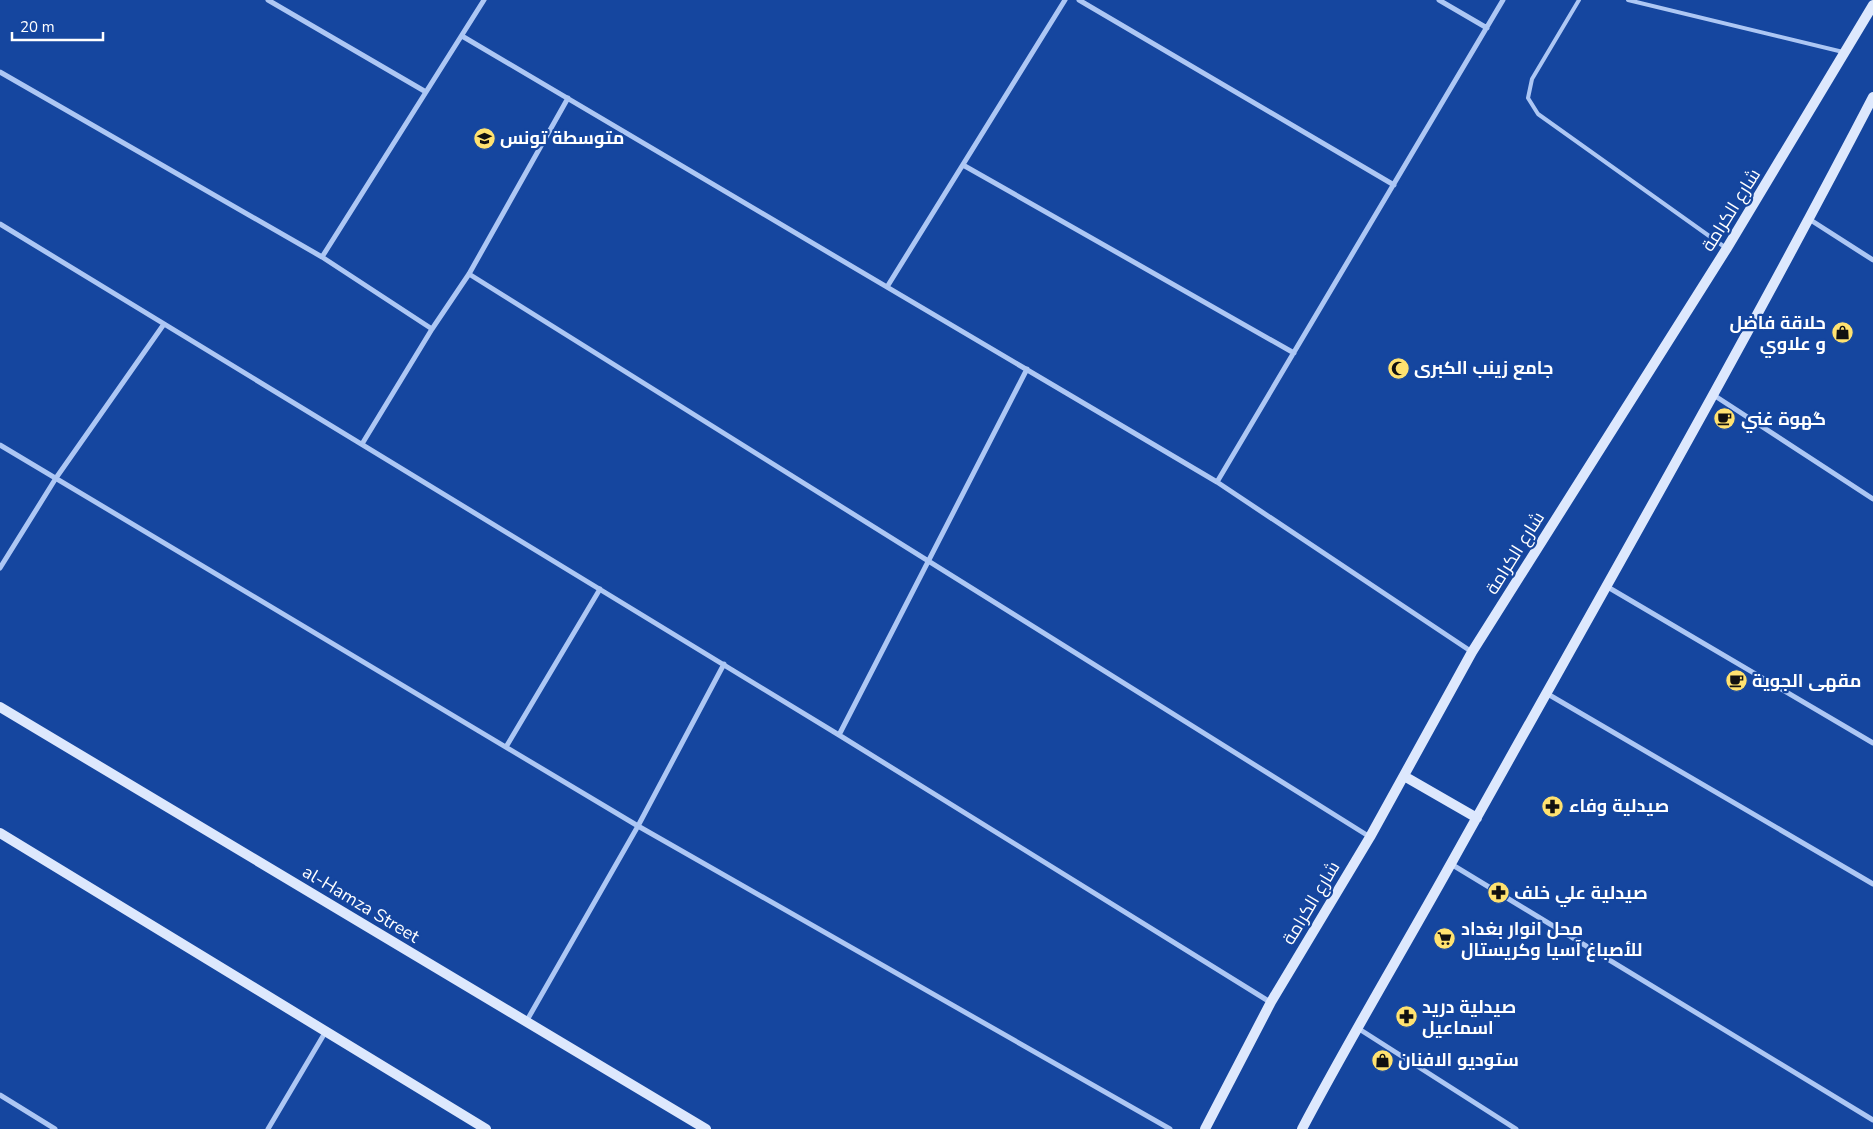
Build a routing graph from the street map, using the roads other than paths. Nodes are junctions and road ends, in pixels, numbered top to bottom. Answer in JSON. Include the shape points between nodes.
{"nodes":[{"id":1,"x":268,"y":0,"type":"edge"},
{"id":2,"x":484,"y":0,"type":"edge"},
{"id":3,"x":1066,"y":0,"type":"edge"},
{"id":4,"x":1079,"y":0,"type":"edge"},
{"id":5,"x":1439,"y":0,"type":"edge"},
{"id":6,"x":1503,"y":0,"type":"edge"},
{"id":7,"x":1579,"y":0,"type":"edge"},
{"id":8,"x":1628,"y":0,"type":"edge"},
{"id":9,"x":1873,"y":5,"type":"edge"},
{"id":10,"x":1486,"y":28,"type":"junction"},
{"id":11,"x":462,"y":36,"type":"junction"},
{"id":12,"x":1845,"y":53,"type":"junction"},
{"id":13,"x":0,"y":72,"type":"edge"},
{"id":14,"x":426,"y":92,"type":"junction"},
{"id":15,"x":1873,"y":97,"type":"edge"},
{"id":16,"x":568,"y":98,"type":"junction"},
{"id":17,"x":963,"y":165,"type":"junction"},
{"id":18,"x":1394,"y":185,"type":"junction"},
{"id":19,"x":1809,"y":219,"type":"junction"},
{"id":20,"x":0,"y":224,"type":"edge"},
{"id":21,"x":1726,"y":248,"type":"junction"},
{"id":22,"x":322,"y":257,"type":"junction"},
{"id":23,"x":1873,"y":260,"type":"edge"},
{"id":24,"x":469,"y":274,"type":"junction"},
{"id":25,"x":887,"y":287,"type":"junction"},
{"id":26,"x":164,"y":324,"type":"junction"},
{"id":27,"x":432,"y":328,"type":"junction"},
{"id":28,"x":1294,"y":353,"type":"junction"},
{"id":29,"x":1027,"y":369,"type":"junction"},
{"id":30,"x":1712,"y":394,"type":"junction"},
{"id":31,"x":362,"y":444,"type":"junction"},
{"id":32,"x":0,"y":445,"type":"edge"},
{"id":33,"x":56,"y":478,"type":"junction"},
{"id":34,"x":1217,"y":482,"type":"junction"},
{"id":35,"x":1873,"y":499,"type":"edge"},
{"id":36,"x":928,"y":562,"type":"junction"},
{"id":37,"x":0,"y":568,"type":"edge"},
{"id":38,"x":1606,"y":586,"type":"junction"},
{"id":39,"x":600,"y":589,"type":"junction"},
{"id":40,"x":1472,"y":652,"type":"junction"},
{"id":41,"x":724,"y":664,"type":"junction"},
{"id":42,"x":1546,"y":693,"type":"junction"},
{"id":43,"x":0,"y":707,"type":"edge"},
{"id":44,"x":839,"y":735,"type":"junction"},
{"id":45,"x":1873,"y":743,"type":"edge"},
{"id":46,"x":506,"y":747,"type":"junction"},
{"id":47,"x":1404,"y":776,"type":"junction"},
{"id":48,"x":1477,"y":818,"type":"junction"},
{"id":49,"x":638,"y":826,"type":"junction"},
{"id":50,"x":0,"y":833,"type":"edge"},
{"id":51,"x":1370,"y":837,"type":"junction"},
{"id":52,"x":1451,"y":864,"type":"junction"},
{"id":53,"x":1873,"y":884,"type":"edge"},
{"id":54,"x":1271,"y":1002,"type":"junction"},
{"id":55,"x":526,"y":1022,"type":"junction"},
{"id":56,"x":1356,"y":1027,"type":"junction"},
{"id":57,"x":326,"y":1031,"type":"junction"},
{"id":58,"x":0,"y":1094,"type":"edge"},
{"id":59,"x":1873,"y":1120,"type":"edge"},
{"id":60,"x":56,"y":1129,"type":"edge"},
{"id":61,"x":268,"y":1129,"type":"edge"},
{"id":62,"x":486,"y":1129,"type":"edge"},
{"id":63,"x":706,"y":1129,"type":"edge"},
{"id":64,"x":1170,"y":1129,"type":"edge"},
{"id":65,"x":1204,"y":1129,"type":"edge"},
{"id":66,"x":1302,"y":1129,"type":"edge"},
{"id":67,"x":1516,"y":1129,"type":"edge"}],
"edges":[{"from":1,"to":14,"type":"street"},
{"from":2,"to":11,"type":"street"},
{"from":3,"to":17,"type":"street"},
{"from":4,"to":18,"type":"street"},
{"from":5,"to":10,"type":"street"},
{"from":6,"to":10,"type":"street"},
{"from":7,"to":21,"type":"lane","via":[[1532,79],[1528,98],[1538,114]]},
{"from":8,"to":12,"type":"lane"},
{"from":9,"to":12,"type":"street","name":"شارع الكرامة"},
{"from":10,"to":18,"type":"street"},
{"from":11,"to":14,"type":"street"},
{"from":11,"to":16,"type":"street"},
{"from":12,"to":21,"type":"street","name":"شارع الكرامة"},
{"from":13,"to":22,"type":"street"},
{"from":14,"to":22,"type":"street"},
{"from":15,"to":19,"type":"street"},
{"from":16,"to":24,"type":"street"},
{"from":16,"to":25,"type":"street"},
{"from":17,"to":25,"type":"street"},
{"from":17,"to":28,"type":"street"},
{"from":18,"to":28,"type":"street"},
{"from":19,"to":23,"type":"street"},
{"from":19,"to":30,"type":"street"},
{"from":20,"to":26,"type":"street"},
{"from":21,"to":40,"type":"street","name":"شارع الكرامة"},
{"from":22,"to":27,"type":"street"},
{"from":24,"to":27,"type":"street"},
{"from":24,"to":36,"type":"street"},
{"from":25,"to":29,"type":"street"},
{"from":26,"to":31,"type":"street"},
{"from":26,"to":33,"type":"street"},
{"from":27,"to":31,"type":"street"},
{"from":28,"to":34,"type":"street"},
{"from":29,"to":34,"type":"street"},
{"from":29,"to":36,"type":"street"},
{"from":30,"to":35,"type":"street"},
{"from":30,"to":38,"type":"street"},
{"from":31,"to":39,"type":"street"},
{"from":32,"to":33,"type":"street"},
{"from":33,"to":37,"type":"street"},
{"from":33,"to":46,"type":"street"},
{"from":34,"to":40,"type":"street"},
{"from":36,"to":44,"type":"street"},
{"from":36,"to":51,"type":"street"},
{"from":38,"to":42,"type":"street"},
{"from":38,"to":45,"type":"street"},
{"from":39,"to":41,"type":"street"},
{"from":39,"to":46,"type":"street"},
{"from":40,"to":47,"type":"street","name":"شارع الكرامة"},
{"from":41,"to":44,"type":"street"},
{"from":41,"to":49,"type":"street"},
{"from":42,"to":48,"type":"street"},
{"from":42,"to":53,"type":"street"},
{"from":43,"to":55,"type":"street","name":"al-Hamza Street"},
{"from":44,"to":54,"type":"street"},
{"from":46,"to":49,"type":"street"},
{"from":47,"to":48,"type":"street"},
{"from":47,"to":51,"type":"street","name":"شارع الكرامة"},
{"from":48,"to":52,"type":"street"},
{"from":49,"to":55,"type":"street"},
{"from":49,"to":64,"type":"street"},
{"from":50,"to":57,"type":"street"},
{"from":51,"to":54,"type":"street","name":"شارع الكرامة"},
{"from":52,"to":56,"type":"street"},
{"from":52,"to":59,"type":"street"},
{"from":54,"to":65,"type":"street","name":"شارع الكرامة"},
{"from":55,"to":63,"type":"street","name":"al-Hamza Street"},
{"from":56,"to":66,"type":"street"},
{"from":56,"to":67,"type":"street"},
{"from":57,"to":61,"type":"street"},
{"from":57,"to":62,"type":"street"},
{"from":58,"to":60,"type":"street"}]}
